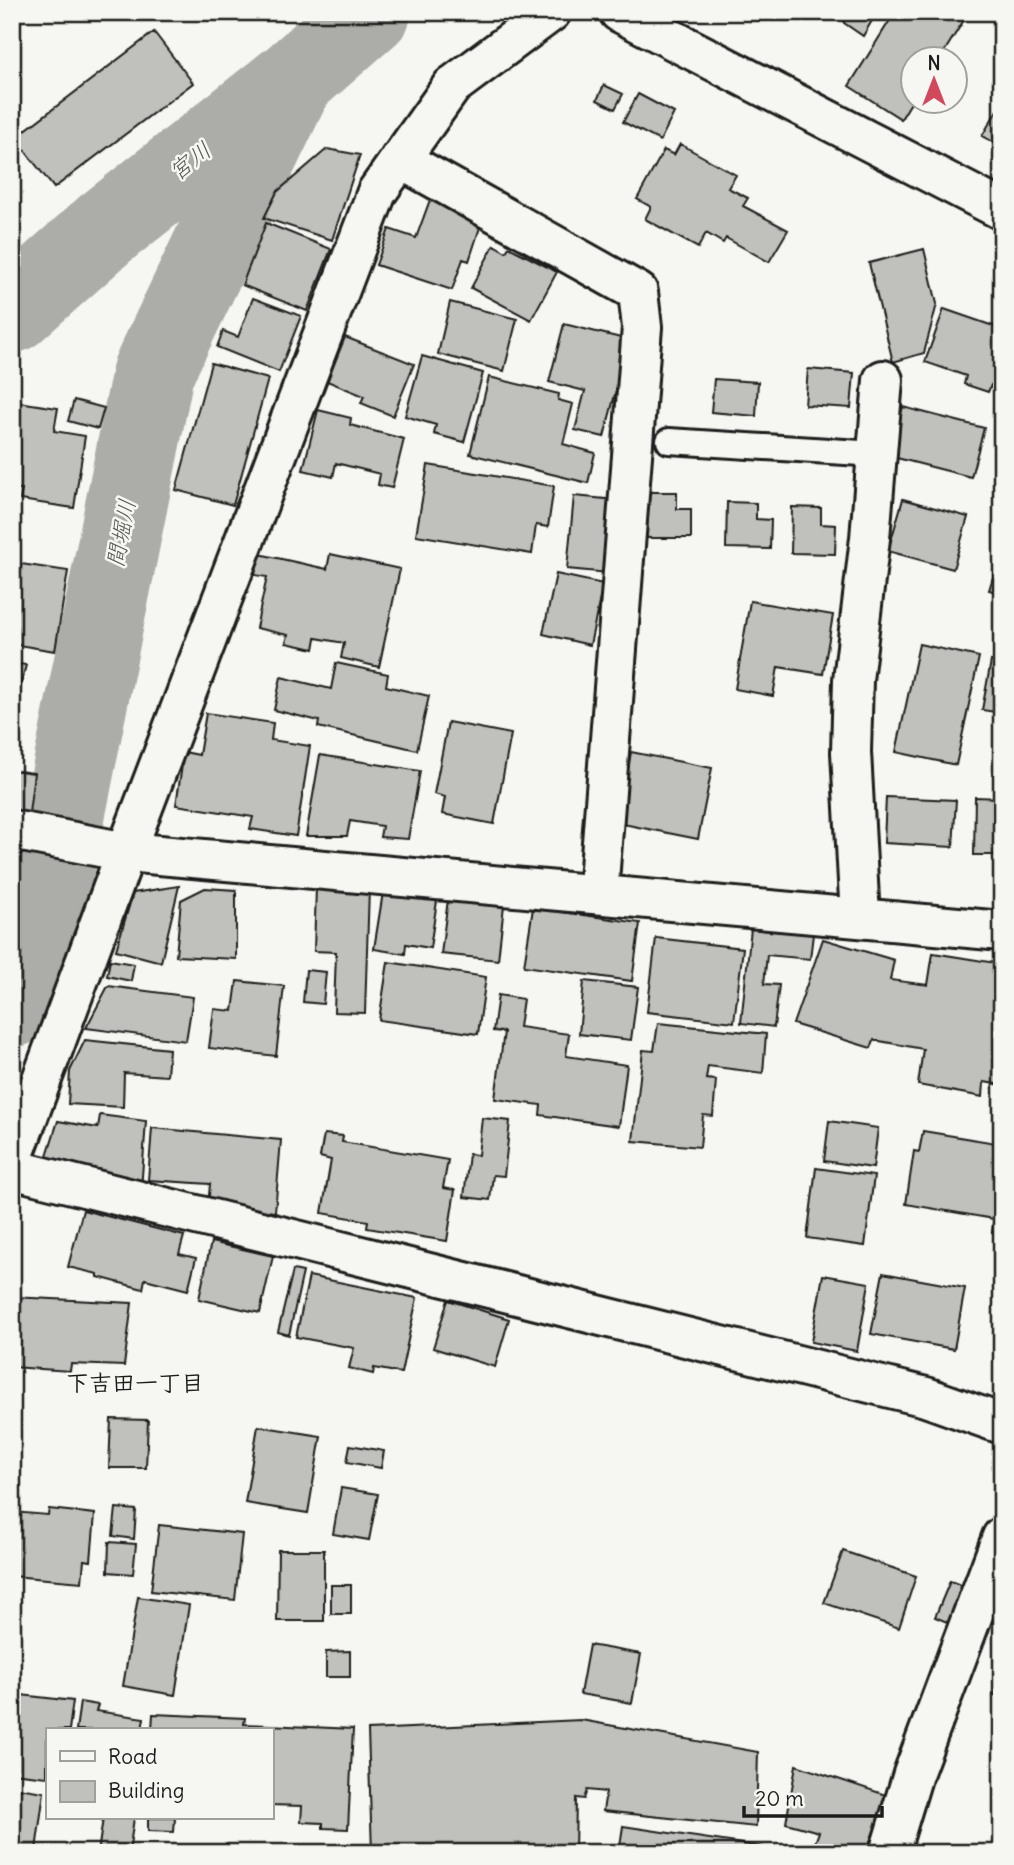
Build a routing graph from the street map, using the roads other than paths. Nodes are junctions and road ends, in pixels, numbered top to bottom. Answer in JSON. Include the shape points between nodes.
{"nodes":[{"id":1,"x":551,"y":12,"type":"edge"},
{"id":2,"x":619,"y":12,"type":"edge"},
{"id":3,"x":400,"y":159,"type":"junction"},
{"id":4,"x":1002,"y":210,"type":"edge"},
{"id":5,"x":883,"y":380,"type":"dead end"},
{"id":6,"x":669,"y":440,"type":"dead end"},
{"id":7,"x":877,"y":453,"type":"junction"},
{"id":8,"x":25,"y":832,"type":"edge"},
{"id":9,"x":111,"y":849,"type":"junction"},
{"id":10,"x":598,"y":894,"type":"junction"},
{"id":11,"x":860,"y":918,"type":"junction"},
{"id":12,"x":1002,"y":930,"type":"edge"},
{"id":13,"x":12,"y":1160,"type":"edge"},
{"id":14,"x":12,"y":1169,"type":"edge"},
{"id":15,"x":1002,"y":1424,"type":"edge"},
{"id":16,"x":1002,"y":1536,"type":"edge"},
{"id":17,"x":889,"y":1853,"type":"edge"}],
"edges":[{"from":1,"to":3,"type":"street","via":[[452,86]]},
{"from":2,"to":4,"type":"street"},
{"from":3,"to":9,"type":"street","via":[[377,192]]},
{"from":3,"to":10,"type":"street","via":[[638,292],[642,327]]},
{"from":5,"to":7,"type":"street"},
{"from":6,"to":7,"type":"lane"},
{"from":7,"to":11,"type":"street","via":[[853,681],[851,752]]},
{"from":8,"to":9,"type":"street"},
{"from":9,"to":10,"type":"street"},
{"from":9,"to":13,"type":"street"},
{"from":10,"to":11,"type":"street"},
{"from":11,"to":12,"type":"street"},
{"from":14,"to":15,"type":"street","via":[[926,1396]]},
{"from":16,"to":17,"type":"street","via":[[913,1774]]}]}
